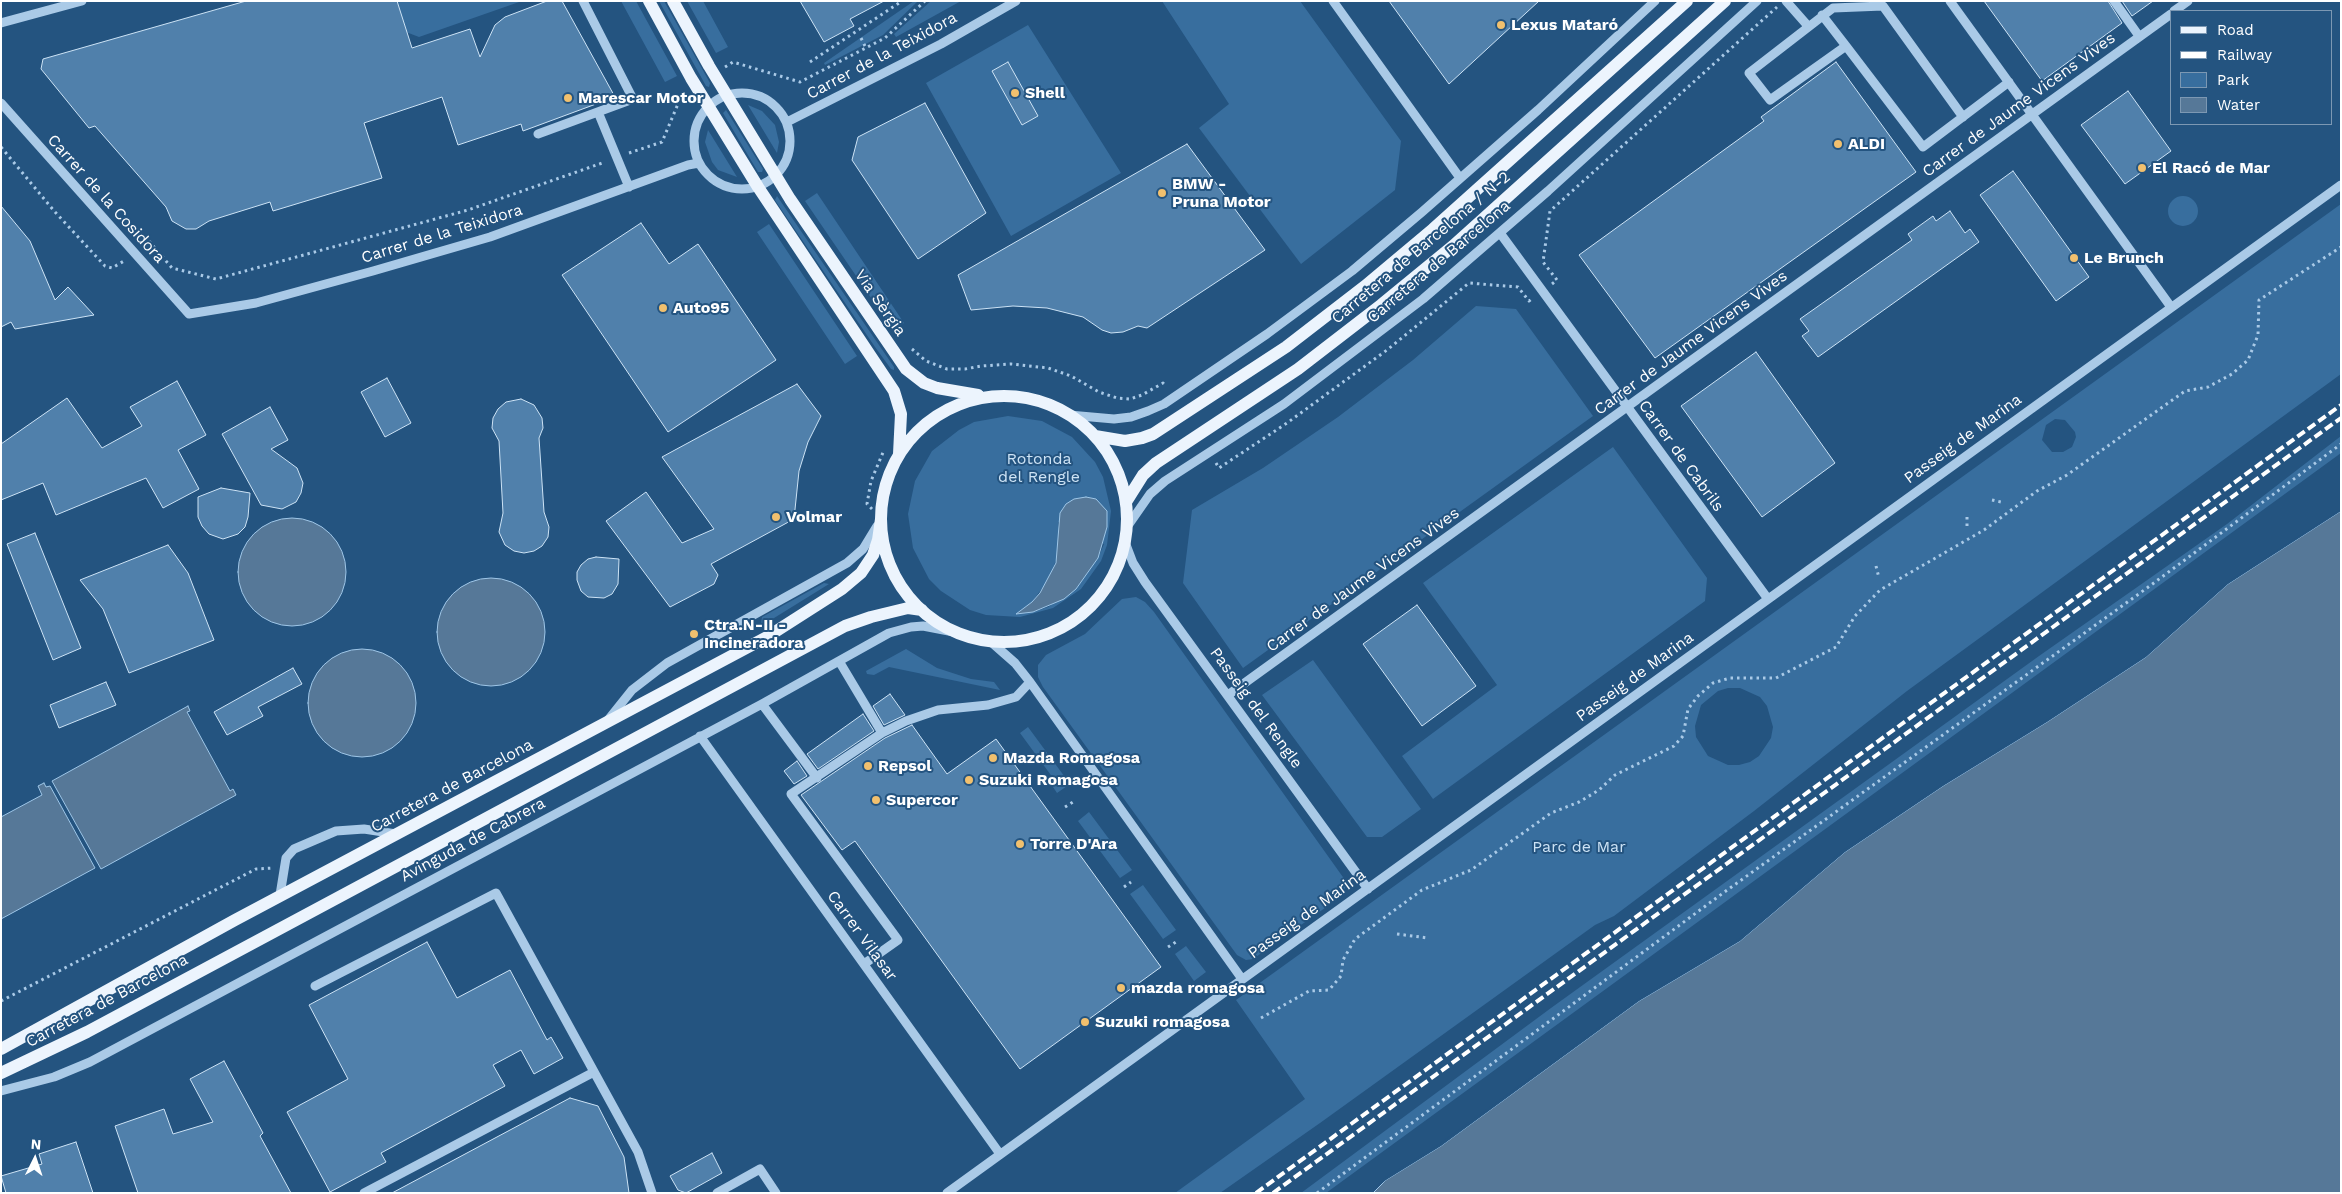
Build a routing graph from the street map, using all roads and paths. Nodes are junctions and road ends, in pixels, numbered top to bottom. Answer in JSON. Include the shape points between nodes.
{"nodes":[{"id":1,"x":82,"y":1,"type":"edge"},
{"id":2,"x":583,"y":1,"type":"edge"},
{"id":3,"x":649,"y":1,"type":"edge"},
{"id":4,"x":673,"y":1,"type":"edge"},
{"id":5,"x":902,"y":1,"type":"edge"},
{"id":6,"x":925,"y":1,"type":"edge"},
{"id":7,"x":1016,"y":1,"type":"edge"},
{"id":8,"x":1333,"y":1,"type":"edge"},
{"id":9,"x":1655,"y":1,"type":"edge"},
{"id":10,"x":1687,"y":1,"type":"edge"},
{"id":11,"x":1725,"y":1,"type":"edge"},
{"id":12,"x":1757,"y":1,"type":"edge"},
{"id":13,"x":1786,"y":1,"type":"edge"},
{"id":14,"x":1950,"y":1,"type":"edge"},
{"id":15,"x":2114,"y":1,"type":"edge"},
{"id":16,"x":2188,"y":1,"type":"edge"},
{"id":17,"x":2175,"y":10,"type":"edge"},
{"id":18,"x":1822,"y":15,"type":"junction"},
{"id":19,"x":2170,"y":15,"type":"edge"},
{"id":20,"x":1,"y":23,"type":"edge"},
{"id":21,"x":1808,"y":26,"type":"junction"},
{"id":22,"x":2140,"y":36,"type":"junction"},
{"id":23,"x":860,"y":38,"type":"dead end"},
{"id":24,"x":865,"y":46,"type":"dead end"},
{"id":25,"x":1846,"y":46,"type":"junction"},
{"id":26,"x":810,"y":62,"type":"dead end"},
{"id":27,"x":714,"y":74,"type":"junction"},
{"id":28,"x":2010,"y":82,"type":"junction"},
{"id":29,"x":695,"y":84,"type":"junction"},
{"id":30,"x":727,"y":95,"type":"junction"},
{"id":31,"x":1,"y":103,"type":"edge"},
{"id":32,"x":708,"y":106,"type":"junction"},
{"id":33,"x":598,"y":112,"type":"junction"},
{"id":34,"x":2032,"y":114,"type":"junction"},
{"id":35,"x":1963,"y":117,"type":"junction"},
{"id":36,"x":787,"y":122,"type":"junction"},
{"id":37,"x":538,"y":134,"type":"dead end"},
{"id":38,"x":1,"y":147,"type":"edge"},
{"id":39,"x":617,"y":158,"type":"junction"},
{"id":40,"x":699,"y":163,"type":"junction"},
{"id":41,"x":776,"y":176,"type":"junction"},
{"id":42,"x":1460,"y":178,"type":"junction"},
{"id":43,"x":2341,"y":185,"type":"edge"},
{"id":44,"x":629,"y":187,"type":"junction"},
{"id":45,"x":758,"y":187,"type":"junction"},
{"id":46,"x":1500,"y":233,"type":"junction"},
{"id":47,"x":2341,"y":247,"type":"edge"},
{"id":48,"x":133,"y":253,"type":"junction"},
{"id":49,"x":2171,"y":307,"type":"junction"},
{"id":50,"x":189,"y":314,"type":"joint"},
{"id":51,"x":894,"y":352,"type":"junction"},
{"id":52,"x":994,"y":396,"type":"junction"},
{"id":53,"x":1175,"y":396,"type":"junction"},
{"id":54,"x":1628,"y":408,"type":"junction"},
{"id":55,"x":1070,"y":415,"type":"junction"},
{"id":56,"x":1095,"y":436,"type":"junction"},
{"id":57,"x":2341,"y":444,"type":"edge"},
{"id":58,"x":885,"y":446,"type":"dead end"},
{"id":59,"x":899,"y":454,"type":"junction"},
{"id":60,"x":1992,"y":500,"type":"dead end"},
{"id":61,"x":1126,"y":502,"type":"junction"},
{"id":62,"x":2001,"y":502,"type":"dead end"},
{"id":63,"x":1968,"y":516,"type":"dead end"},
{"id":64,"x":881,"y":519,"type":"junction"},
{"id":65,"x":1967,"y":526,"type":"dead end"},
{"id":66,"x":1127,"y":527,"type":"junction"},
{"id":67,"x":1125,"y":542,"type":"junction"},
{"id":68,"x":1876,"y":566,"type":"dead end"},
{"id":69,"x":1879,"y":578,"type":"dead end"},
{"id":70,"x":1768,"y":599,"type":"junction"},
{"id":71,"x":922,"y":610,"type":"junction"},
{"id":72,"x":959,"y":633,"type":"junction"},
{"id":73,"x":990,"y":641,"type":"junction"},
{"id":74,"x":838,"y":662,"type":"junction"},
{"id":75,"x":1030,"y":682,"type":"junction"},
{"id":76,"x":1228,"y":695,"type":"junction"},
{"id":77,"x":762,"y":704,"type":"junction"},
{"id":78,"x":606,"y":723,"type":"junction"},
{"id":79,"x":882,"y":733,"type":"junction"},
{"id":80,"x":700,"y":736,"type":"junction"},
{"id":81,"x":817,"y":778,"type":"junction"},
{"id":82,"x":1073,"y":802,"type":"dead end"},
{"id":83,"x":1065,"y":807,"type":"dead end"},
{"id":84,"x":396,"y":834,"type":"junction"},
{"id":85,"x":284,"y":867,"type":"junction"},
{"id":86,"x":1131,"y":882,"type":"dead end"},
{"id":87,"x":1124,"y":887,"type":"dead end"},
{"id":88,"x":1368,"y":889,"type":"junction"},
{"id":89,"x":280,"y":895,"type":"junction"},
{"id":90,"x":1397,"y":934,"type":"dead end"},
{"id":91,"x":1428,"y":938,"type":"dead end"},
{"id":92,"x":1176,"y":942,"type":"dead end"},
{"id":93,"x":1168,"y":946,"type":"dead end"},
{"id":94,"x":864,"y":964,"type":"junction"},
{"id":95,"x":1242,"y":979,"type":"junction"},
{"id":96,"x":315,"y":986,"type":"dead end"},
{"id":97,"x":1,"y":1001,"type":"edge"},
{"id":98,"x":1261,"y":1018,"type":"dead end"},
{"id":99,"x":1,"y":1049,"type":"edge"},
{"id":100,"x":594,"y":1072,"type":"junction"},
{"id":101,"x":1,"y":1073,"type":"edge"},
{"id":102,"x":1,"y":1091,"type":"edge"},
{"id":103,"x":1000,"y":1154,"type":"junction"},
{"id":104,"x":364,"y":1193,"type":"edge"},
{"id":105,"x":652,"y":1193,"type":"edge"},
{"id":106,"x":717,"y":1193,"type":"edge"},
{"id":107,"x":776,"y":1193,"type":"edge"},
{"id":108,"x":947,"y":1193,"type":"edge"},
{"id":109,"x":1317,"y":1193,"type":"edge"}],
"edges":[{"from":1,"to":20,"type":"street"},
{"from":2,"to":33,"type":"street","via":[[632,99]]},
{"from":3,"to":29,"type":"main road"},
{"from":4,"to":27,"type":"main road","name":"Via Sèrgia"},
{"from":5,"to":26,"type":"path"},
{"from":6,"to":27,"type":"path","via":[[885,38],[800,82],[733,62]]},
{"from":7,"to":36,"type":"street","name":"Carrer de la Teixidora","via":[[941,44]]},
{"from":8,"to":42,"type":"street"},
{"from":9,"to":42,"type":"street"},
{"from":10,"to":56,"type":"main road","name":"Carretera de Barcelona / N-2","via":[[1433,229],[1286,347],[1152,434],[1125,441]]},
{"from":11,"to":61,"type":"main road","name":"Carretera de Barcelona / N-2","via":[[1453,246],[1298,369],[1156,463],[1143,475]]},
{"from":12,"to":46,"type":"street","name":"Carretera de Barcelona"},
{"from":13,"to":21,"type":"street"},
{"from":14,"to":28,"type":"street"},
{"from":15,"to":22,"type":"street"},
{"from":16,"to":17,"type":"street"},
{"from":18,"to":21,"type":"street"},
{"from":18,"to":25,"type":"street"},
{"from":18,"to":35,"type":"street","via":[[1833,8],[1883,6]]},
{"from":19,"to":22,"type":"street","name":"Carrer de Jaume Vicens Vives"},
{"from":21,"to":25,"type":"street","via":[[1749,73],[1770,100]]},
{"from":22,"to":34,"type":"street","name":"Carrer de Jaume Vicens Vives"},
{"from":23,"to":24,"type":"path"},
{"from":25,"to":35,"type":"street","via":[[1923,147]]},
{"from":27,"to":30,"type":"main road","name":"Via Sèrgia"},
{"from":28,"to":34,"type":"street"},
{"from":28,"to":35,"type":"street"},
{"from":29,"to":32,"type":"main road"},
{"from":29,"to":39,"type":"path","via":[[684,91],[662,142]]},
{"from":30,"to":32,"type":"street"},
{"from":30,"to":36,"type":"street","via":[[748,94],[769,100]]},
{"from":30,"to":41,"type":"main road","name":"Via Sèrgia"},
{"from":31,"to":48,"type":"street","name":"Carrer de la Cosidora"},
{"from":32,"to":40,"type":"street","via":[[698,122],[693,140]]},
{"from":32,"to":45,"type":"main road"},
{"from":33,"to":37,"type":"street"},
{"from":33,"to":39,"type":"street"},
{"from":34,"to":49,"type":"street"},
{"from":34,"to":54,"type":"street","name":"Carrer de Jaume Vicens Vives"},
{"from":36,"to":41,"type":"street","via":[[791,145],[784,167]]},
{"from":38,"to":48,"type":"path","via":[[104,266],[112,268],[119,265]]},
{"from":39,"to":44,"type":"street"},
{"from":39,"to":48,"type":"path","via":[[468,210],[216,279],[172,268],[148,240]]},
{"from":40,"to":44,"type":"street","name":"Carrer de la Teixidora"},
{"from":40,"to":45,"type":"street","via":[[707,175],[731,189]]},
{"from":41,"to":45,"type":"street"},
{"from":41,"to":51,"type":"main road","name":"Via Sèrgia"},
{"from":42,"to":53,"type":"street","via":[[1352,271]]},
{"from":43,"to":49,"type":"street","name":"Passeig de Marina"},
{"from":44,"to":50,"type":"street","name":"Carrer de la Teixidora","via":[[490,236],[373,271],[256,303]]},
{"from":45,"to":59,"type":"main road","via":[[894,391],[901,414]]},
{"from":46,"to":54,"type":"street","name":"Carrer de Cabrils"},
{"from":46,"to":66,"type":"street","name":"Carretera de Barcelona","via":[[1423,299],[1330,371],[1165,481],[1150,494]]},
{"from":47,"to":98,"type":"path","via":[[2259,300],[2258,335],[2248,360],[2232,374],[2208,387],[2185,391],[1984,530],[1880,590],[1855,616],[1836,647],[1776,678],[1730,678],[1713,683],[1688,709],[1683,736],[1674,746],[1615,775],[1579,802],[1551,813],[1470,870],[1422,890],[1355,939],[1344,960],[1341,976],[1329,990],[1309,991]]},
{"from":48,"to":50,"type":"street","name":"Carrer de la Cosidora"},
{"from":49,"to":70,"type":"street","name":"Passeig de Marina"},
{"from":51,"to":52,"type":"main road","name":"Via Sèrgia","via":[[906,368],[924,383],[952,392]]},
{"from":51,"to":53,"type":"path","via":[[909,345],[926,361],[955,370],[1003,364],[1048,368],[1117,398],[1130,399],[1163,383]]},
{"from":52,"to":55,"type":"main road","via":[[1046,403]]},
{"from":52,"to":59,"type":"main road","via":[[957,405],[940,414],[924,425]]},
{"from":53,"to":55,"type":"street","via":[[1131,418]]},
{"from":54,"to":70,"type":"street","name":"Carrer de Cabrils"},
{"from":54,"to":76,"type":"street","name":"Carrer de Jaume Vicens Vives"},
{"from":55,"to":56,"type":"main road"},
{"from":56,"to":61,"type":"main road","via":[[1119,474]]},
{"from":57,"to":109,"type":"path"},
{"from":58,"to":64,"type":"path","via":[[871,481],[867,504]]},
{"from":59,"to":64,"type":"main road","via":[[889,474]]},
{"from":60,"to":62,"type":"path"},
{"from":61,"to":66,"type":"main road"},
{"from":63,"to":65,"type":"path"},
{"from":64,"to":71,"type":"main road","via":[[882,539],[896,578]]},
{"from":64,"to":78,"type":"street","via":[[863,549],[848,563],[667,663],[632,690]]},
{"from":64,"to":78,"type":"main road","name":"Carretera de Barcelona","via":[[873,555],[861,574],[842,589],[766,637]]},
{"from":66,"to":67,"type":"main road"},
{"from":67,"to":73,"type":"main road","via":[[1111,580],[1079,616],[1050,633],[1030,639]]},
{"from":67,"to":76,"type":"street","name":"Passeig del Rengle","via":[[1145,582]]},
{"from":68,"to":69,"type":"path"},
{"from":70,"to":88,"type":"street","name":"Passeig de Marina"},
{"from":71,"to":72,"type":"main road"},
{"from":71,"to":101,"type":"main road","name":"Carretera de Barcelona","via":[[908,608],[845,626],[87,1032]]},
{"from":72,"to":73,"type":"main road"},
{"from":72,"to":74,"type":"street","name":"Avinguda de Cabrera","via":[[911,627],[889,633]]},
{"from":73,"to":75,"type":"street","via":[[1015,663]]},
{"from":74,"to":77,"type":"street","name":"Avinguda de Cabrera"},
{"from":74,"to":79,"type":"street"},
{"from":75,"to":79,"type":"street","via":[[1016,697],[988,705],[938,710]]},
{"from":75,"to":95,"type":"street"},
{"from":76,"to":88,"type":"street","name":"Passeig del Rengle"},
{"from":77,"to":80,"type":"street","name":"Avinguda de Cabrera"},
{"from":77,"to":81,"type":"street"},
{"from":78,"to":84,"type":"main road","name":"Carretera de Barcelona"},
{"from":79,"to":81,"type":"street"},
{"from":80,"to":94,"type":"street","name":"Carrer Vilasar"},
{"from":80,"to":102,"type":"street","name":"Avinguda de Cabrera","via":[[90,1062],[54,1077]]},
{"from":81,"to":94,"type":"street","via":[[792,794],[898,940]]},
{"from":82,"to":83,"type":"path"},
{"from":84,"to":85,"type":"street","via":[[336,831],[294,849],[286,858]]},
{"from":84,"to":89,"type":"main road","name":"Carretera de Barcelona"},
{"from":85,"to":89,"type":"street"},
{"from":85,"to":97,"type":"path","via":[[256,869]]},
{"from":86,"to":87,"type":"path"},
{"from":88,"to":95,"type":"street","name":"Passeig de Marina"},
{"from":89,"to":99,"type":"main road","name":"Carretera de Barcelona"},
{"from":90,"to":91,"type":"path"},
{"from":92,"to":93,"type":"path"},
{"from":94,"to":103,"type":"street","name":"Carrer Vilasar"},
{"from":95,"to":103,"type":"street","name":"Passeig de Marina"},
{"from":96,"to":100,"type":"street","via":[[496,894]]},
{"from":100,"to":104,"type":"street"},
{"from":100,"to":105,"type":"street","via":[[638,1152]]},
{"from":103,"to":108,"type":"street","name":"Passeig de Marina"},
{"from":106,"to":107,"type":"street","via":[[760,1169]]}]}
